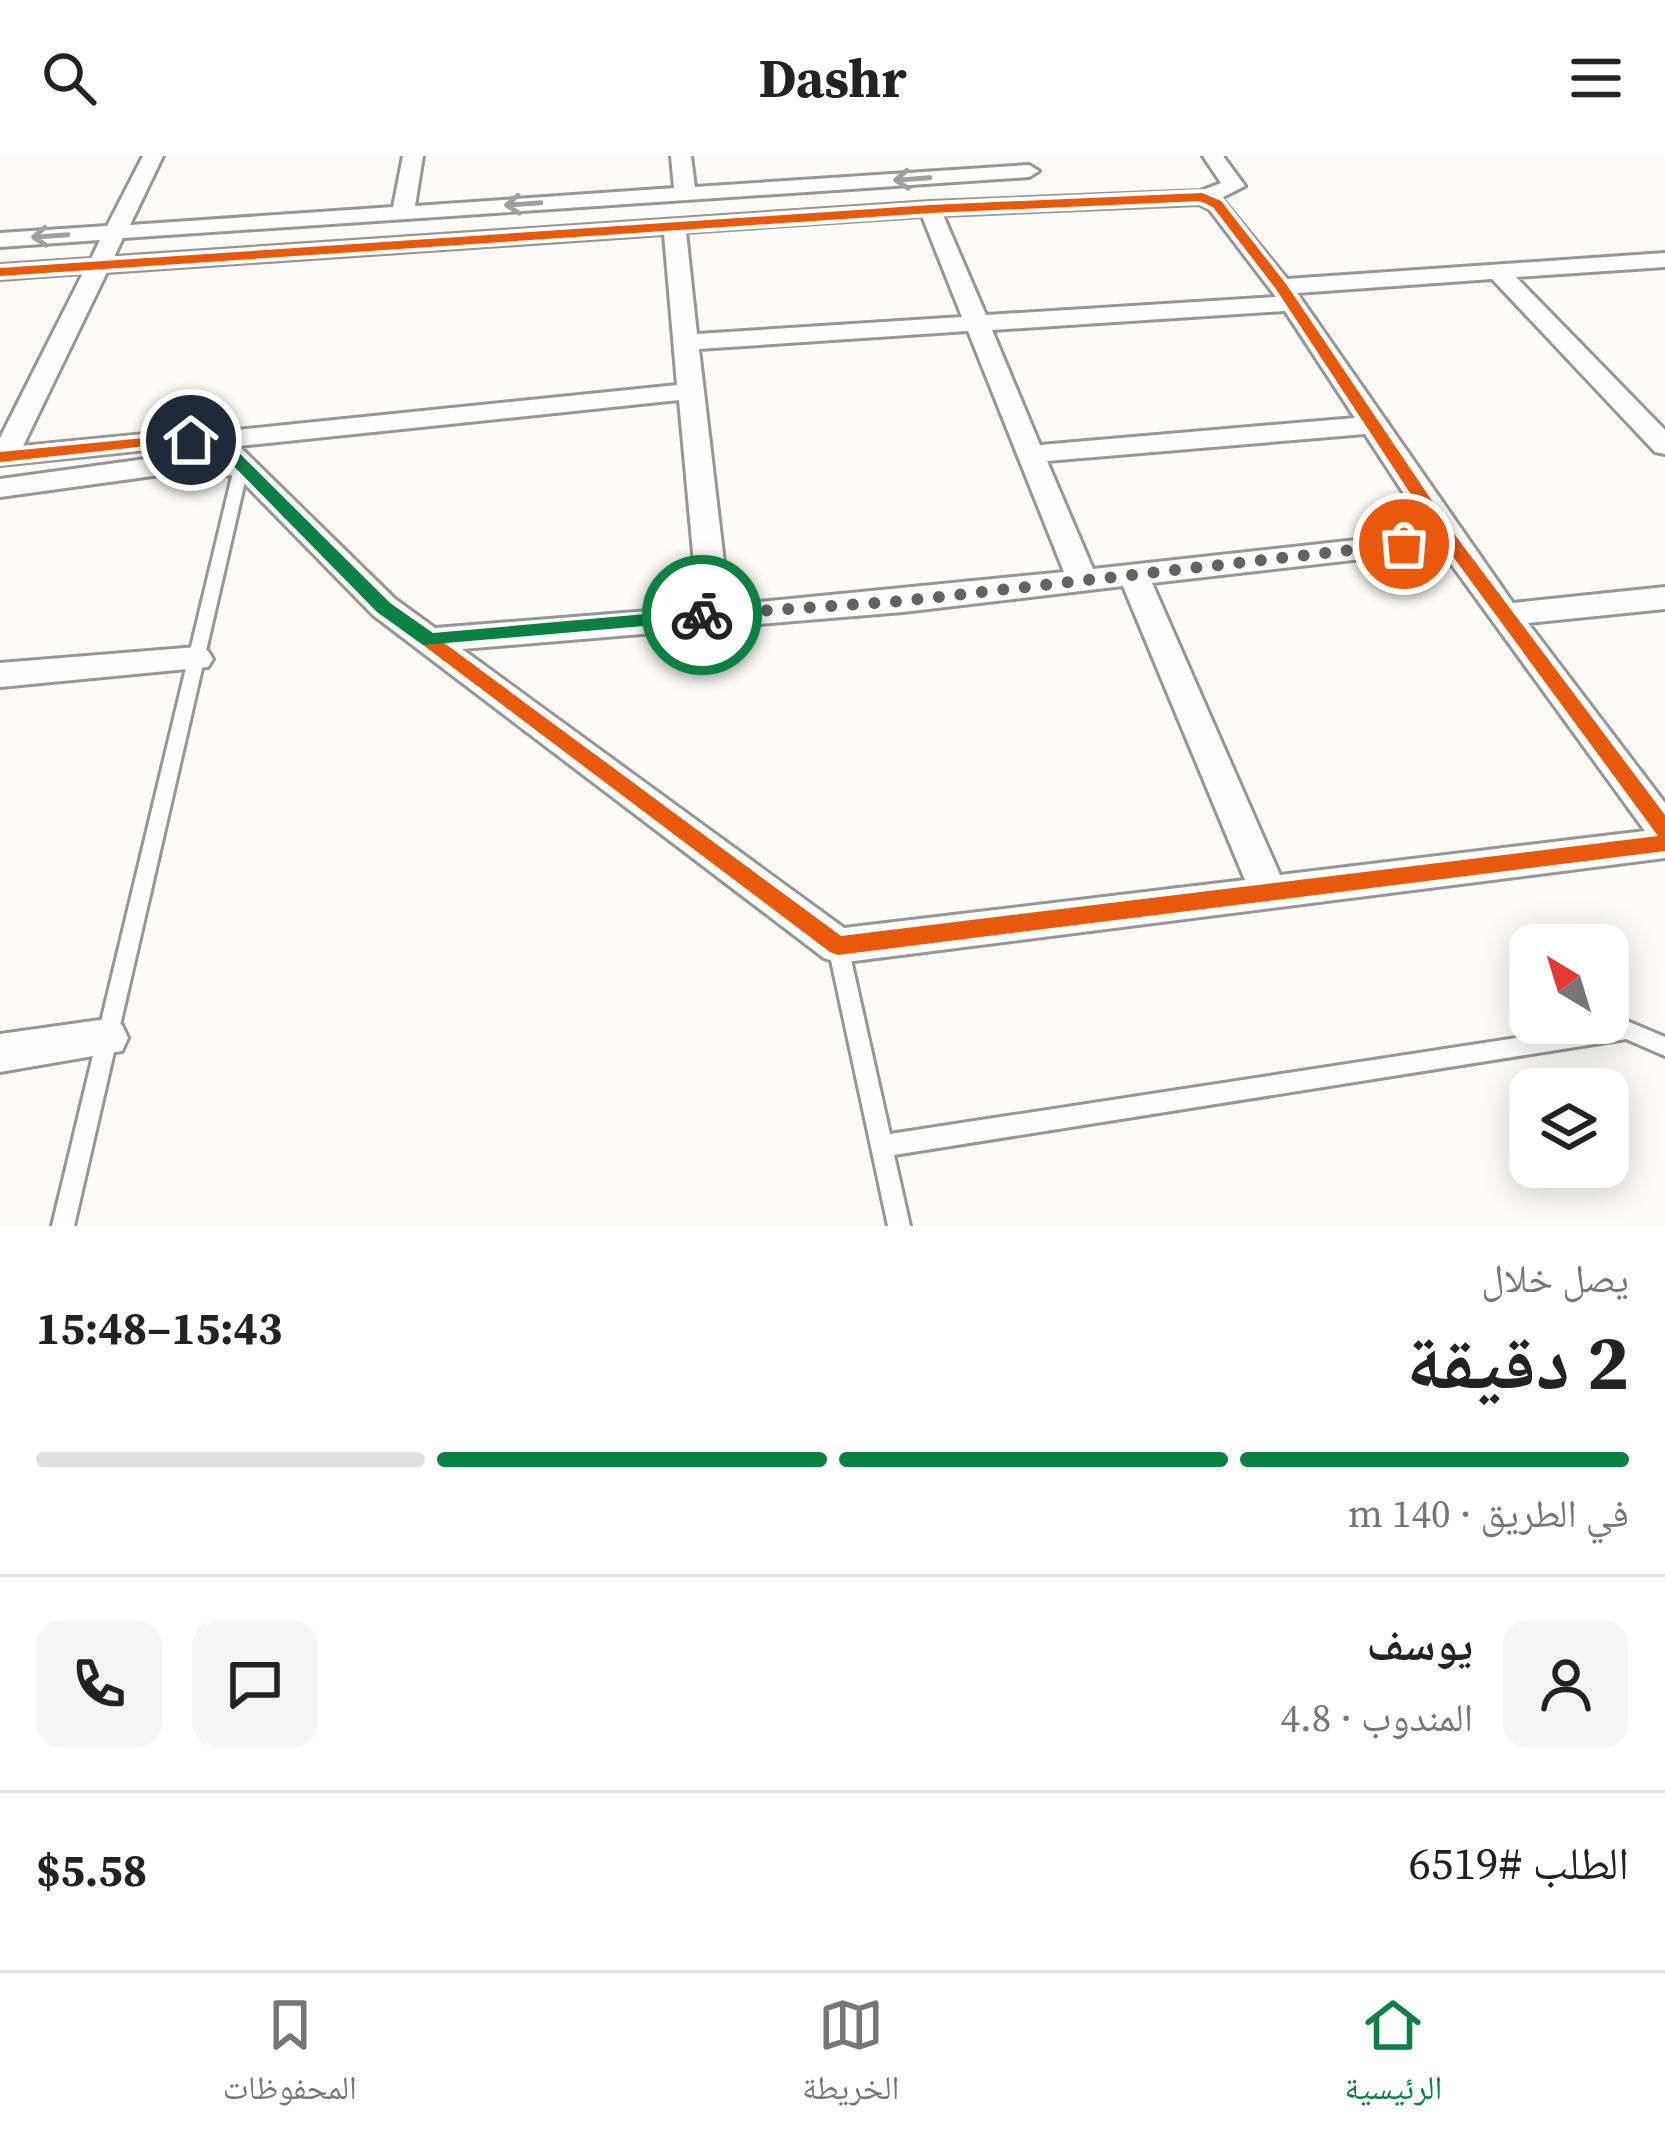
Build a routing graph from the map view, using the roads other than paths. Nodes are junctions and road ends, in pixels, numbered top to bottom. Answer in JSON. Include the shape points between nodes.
{"nodes":[{"id":1,"x":153,"y":156,"type":"edge"},
{"id":2,"x":413,"y":156,"type":"edge"},
{"id":3,"x":681,"y":156,"type":"edge"},
{"id":4,"x":1213,"y":156,"type":"edge"},
{"id":5,"x":1026,"y":164,"type":"edge"},
{"id":6,"x":685,"y":194,"type":"junction"},
{"id":7,"x":1202,"y":197,"type":"junction"},
{"id":8,"x":1044,"y":202,"type":"junction"},
{"id":9,"x":930,"y":209,"type":"junction"},
{"id":10,"x":403,"y":212,"type":"junction"},
{"id":11,"x":299,"y":219,"type":"junction"},
{"id":12,"x":674,"y":226,"type":"junction"},
{"id":13,"x":114,"y":232,"type":"junction"},
{"id":14,"x":0,"y":239,"type":"edge"},
{"id":15,"x":290,"y":252,"type":"junction"},
{"id":16,"x":1665,"y":260,"type":"edge"},
{"id":17,"x":97,"y":265,"type":"junction"},
{"id":18,"x":1496,"y":270,"type":"junction"},
{"id":19,"x":0,"y":272,"type":"edge"},
{"id":20,"x":1286,"y":295,"type":"junction"},
{"id":21,"x":976,"y":323,"type":"junction"},
{"id":22,"x":687,"y":342,"type":"junction"},
{"id":23,"x":692,"y":391,"type":"junction"},
{"id":24,"x":1372,"y":425,"type":"junction"},
{"id":25,"x":217,"y":440,"type":"junction"},
{"id":26,"x":1665,"y":446,"type":"edge"},
{"id":27,"x":1031,"y":454,"type":"junction"},
{"id":28,"x":2,"y":457,"type":"edge"},
{"id":29,"x":242,"y":468,"type":"junction"},
{"id":30,"x":0,"y":488,"type":"edge"},
{"id":31,"x":1449,"y":539,"type":"junction"},
{"id":32,"x":1134,"y":576,"type":"junction"},
{"id":33,"x":1083,"y":581,"type":"junction"},
{"id":34,"x":1665,"y":598,"type":"edge"},
{"id":35,"x":714,"y":614,"type":"junction"},
{"id":36,"x":1509,"y":614,"type":"junction"},
{"id":37,"x":430,"y":640,"type":"junction"},
{"id":38,"x":197,"y":659,"type":"junction"},
{"id":39,"x":0,"y":675,"type":"edge"},
{"id":40,"x":1665,"y":830,"type":"edge"},
{"id":41,"x":1665,"y":843,"type":"edge"},
{"id":42,"x":1269,"y":892,"type":"junction"},
{"id":43,"x":838,"y":946,"type":"junction"},
{"id":44,"x":106,"y":1038,"type":"junction"},
{"id":45,"x":1665,"y":1047,"type":"edge"},
{"id":46,"x":0,"y":1053,"type":"edge"},
{"id":47,"x":882,"y":1146,"type":"junction"},
{"id":48,"x":63,"y":1226,"type":"edge"},
{"id":49,"x":899,"y":1226,"type":"edge"}],
"edges":[{"from":1,"to":13,"type":"street"},
{"from":2,"to":10,"type":"street"},
{"from":3,"to":6,"type":"street"},
{"from":4,"to":7,"type":"street","via":[[1234,186]]},
{"from":5,"to":6,"type":"street","one_way":true},
{"from":5,"to":8,"type":"street"},
{"from":6,"to":10,"type":"street","one_way":true},
{"from":7,"to":8,"type":"street"},
{"from":7,"to":20,"type":"street","via":[[1217,204]]},
{"from":8,"to":9,"type":"street"},
{"from":9,"to":12,"type":"street"},
{"from":9,"to":21,"type":"street"},
{"from":10,"to":11,"type":"street"},
{"from":11,"to":13,"type":"street"},
{"from":11,"to":15,"type":"street"},
{"from":12,"to":15,"type":"street"},
{"from":12,"to":22,"type":"street"},
{"from":13,"to":14,"type":"street","one_way":true},
{"from":13,"to":17,"type":"street"},
{"from":15,"to":17,"type":"street"},
{"from":16,"to":18,"type":"street"},
{"from":17,"to":19,"type":"street"},
{"from":17,"to":28,"type":"street"},
{"from":18,"to":20,"type":"street"},
{"from":18,"to":26,"type":"street"},
{"from":20,"to":21,"type":"street"},
{"from":20,"to":24,"type":"street"},
{"from":21,"to":22,"type":"street"},
{"from":21,"to":27,"type":"street"},
{"from":22,"to":23,"type":"street"},
{"from":23,"to":25,"type":"street"},
{"from":23,"to":35,"type":"street"},
{"from":24,"to":27,"type":"street"},
{"from":24,"to":31,"type":"street"},
{"from":25,"to":28,"type":"street"},
{"from":25,"to":29,"type":"street"},
{"from":27,"to":33,"type":"street"},
{"from":29,"to":30,"type":"street","via":[[182,463]]},
{"from":29,"to":37,"type":"street","via":[[384,607]]},
{"from":29,"to":38,"type":"lane"},
{"from":31,"to":32,"type":"street"},
{"from":31,"to":36,"type":"street"},
{"from":32,"to":33,"type":"street"},
{"from":32,"to":42,"type":"street"},
{"from":33,"to":35,"type":"street"},
{"from":34,"to":36,"type":"street"},
{"from":35,"to":37,"type":"street"},
{"from":36,"to":40,"type":"street"},
{"from":37,"to":43,"type":"street"},
{"from":38,"to":39,"type":"street"},
{"from":38,"to":44,"type":"lane"},
{"from":41,"to":42,"type":"street"},
{"from":42,"to":43,"type":"street"},
{"from":43,"to":47,"type":"lane"},
{"from":44,"to":46,"type":"street"},
{"from":44,"to":48,"type":"lane"},
{"from":45,"to":47,"type":"lane","via":[[1627,1030]]},
{"from":47,"to":49,"type":"lane"}]}
